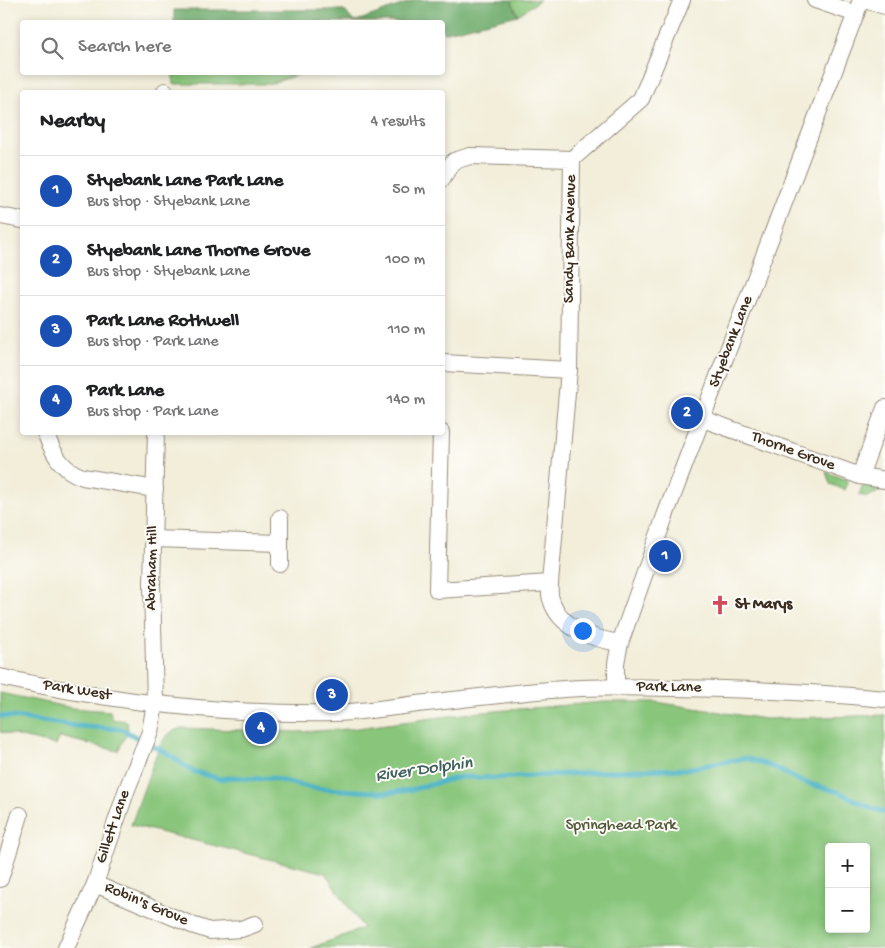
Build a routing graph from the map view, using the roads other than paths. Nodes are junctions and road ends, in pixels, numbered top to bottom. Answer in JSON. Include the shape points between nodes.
{"nodes":[{"id":1,"x":682,"y":0,"type":"edge"},
{"id":2,"x":815,"y":0,"type":"edge"},
{"id":3,"x":865,"y":0,"type":"edge"},
{"id":4,"x":885,"y":6,"type":"edge"},
{"id":5,"x":858,"y":7,"type":"edge"},
{"id":6,"x":572,"y":159,"type":"junction"},
{"id":7,"x":445,"y":173,"type":"edge"},
{"id":8,"x":0,"y":216,"type":"edge"},
{"id":9,"x":20,"y":220,"type":"edge"},
{"id":10,"x":445,"y":363,"type":"edge"},
{"id":11,"x":569,"y":370,"type":"junction"},
{"id":12,"x":885,"y":408,"type":"edge"},
{"id":13,"x":702,"y":419,"type":"junction"},
{"id":14,"x":46,"y":435,"type":"edge"},
{"id":15,"x":156,"y":435,"type":"edge"},
{"id":16,"x":441,"y":435,"type":"edge"},
{"id":17,"x":860,"y":476,"type":"junction"},
{"id":18,"x":885,"y":480,"type":"edge"},
{"id":19,"x":154,"y":489,"type":"junction"},
{"id":20,"x":280,"y":518,"type":"dead end"},
{"id":21,"x":153,"y":539,"type":"junction"},
{"id":22,"x":280,"y":543,"type":"junction"},
{"id":23,"x":280,"y":564,"type":"dead end"},
{"id":24,"x":550,"y":583,"type":"junction"},
{"id":25,"x":620,"y":643,"type":"junction"},
{"id":26,"x":0,"y":677,"type":"edge"},
{"id":27,"x":616,"y":687,"type":"junction"},
{"id":28,"x":885,"y":699,"type":"edge"},
{"id":29,"x":155,"y":704,"type":"junction"},
{"id":30,"x":20,"y":815,"type":"dead end"},
{"id":31,"x":0,"y":879,"type":"edge"},
{"id":32,"x":95,"y":884,"type":"junction"},
{"id":33,"x":257,"y":924,"type":"dead end"},
{"id":34,"x":66,"y":948,"type":"edge"}],
"edges":[{"from":1,"to":6,"type":"street","via":[[641,99]]},
{"from":2,"to":5,"type":"street"},
{"from":3,"to":4,"type":"street"},
{"from":5,"to":13,"type":"street","name":"Styebank Lane"},
{"from":6,"to":7,"type":"street","name":"Sandy Bank Avenue","via":[[470,156],[454,161]]},
{"from":6,"to":11,"type":"street","name":"Sandy Bank Avenue"},
{"from":8,"to":9,"type":"street"},
{"from":10,"to":11,"type":"street"},
{"from":11,"to":24,"type":"street","name":"Sandy Bank Avenue"},
{"from":12,"to":17,"type":"street"},
{"from":13,"to":17,"type":"street","name":"Thorne Grove"},
{"from":13,"to":25,"type":"street","name":"Styebank Lane"},
{"from":14,"to":19,"type":"street","via":[[59,462],[74,474]]},
{"from":15,"to":19,"type":"street","name":"Abraham Hill"},
{"from":16,"to":24,"type":"street","via":[[437,590]]},
{"from":17,"to":18,"type":"street","name":"Thorne Grove"},
{"from":19,"to":21,"type":"street","name":"Abraham Hill"},
{"from":20,"to":22,"type":"street"},
{"from":21,"to":22,"type":"street"},
{"from":21,"to":29,"type":"street","name":"Abraham Hill"},
{"from":22,"to":23,"type":"street"},
{"from":24,"to":25,"type":"street","name":"Sandy Bank Avenue","via":[[551,599],[565,621],[587,635]]},
{"from":25,"to":27,"type":"street","name":"Styebank Lane"},
{"from":26,"to":29,"type":"street","name":"Park West"},
{"from":27,"to":28,"type":"street","name":"Park Lane","via":[[721,688]]},
{"from":27,"to":29,"type":"street","name":"Park Lane","via":[[514,693],[336,713],[223,710]]},
{"from":29,"to":32,"type":"street","name":"Gillett Lane","via":[[150,732]]},
{"from":30,"to":31,"type":"street"},
{"from":32,"to":33,"type":"street","name":"Robin's Grove","via":[[210,930],[241,929]]},
{"from":32,"to":34,"type":"street","name":"Gillett Lane"}]}
